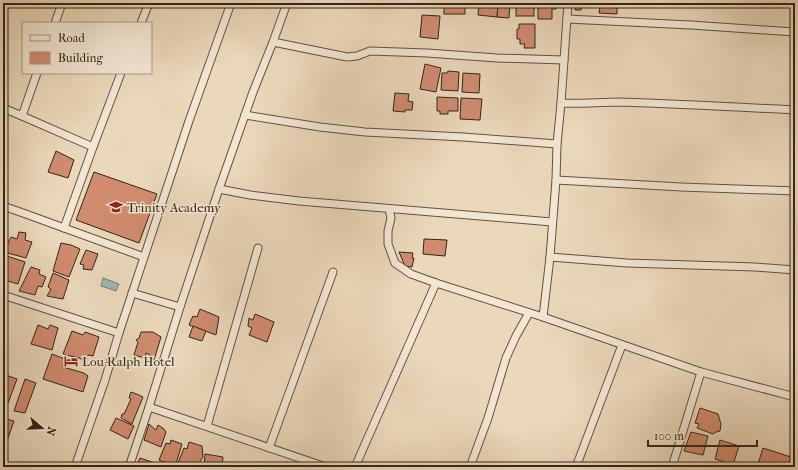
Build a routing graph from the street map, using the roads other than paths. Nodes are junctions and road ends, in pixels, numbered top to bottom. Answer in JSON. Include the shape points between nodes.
{"nodes":[{"id":1,"x":62,"y":3,"type":"edge"},
{"id":2,"x":148,"y":3,"type":"edge"},
{"id":3,"x":231,"y":3,"type":"edge"},
{"id":4,"x":287,"y":3,"type":"edge"},
{"id":5,"x":568,"y":3,"type":"edge"},
{"id":6,"x":567,"y":19,"type":"junction"},
{"id":7,"x":55,"y":22,"type":"edge"},
{"id":8,"x":141,"y":22,"type":"edge"},
{"id":9,"x":795,"y":32,"type":"edge"},
{"id":10,"x":274,"y":42,"type":"junction"},
{"id":11,"x":564,"y":60,"type":"junction"},
{"id":12,"x":37,"y":74,"type":"edge"},
{"id":13,"x":121,"y":74,"type":"edge"},
{"id":14,"x":561,"y":103,"type":"junction"},
{"id":15,"x":3,"y":108,"type":"edge"},
{"id":16,"x":795,"y":110,"type":"edge"},
{"id":17,"x":245,"y":115,"type":"junction"},
{"id":18,"x":22,"y":116,"type":"junction"},
{"id":19,"x":557,"y":144,"type":"junction"},
{"id":20,"x":93,"y":147,"type":"junction"},
{"id":21,"x":556,"y":180,"type":"junction"},
{"id":22,"x":219,"y":189,"type":"junction"},
{"id":23,"x":795,"y":191,"type":"edge"},
{"id":24,"x":3,"y":206,"type":"edge"},
{"id":25,"x":389,"y":209,"type":"junction"},
{"id":26,"x":552,"y":222,"type":"junction"},
{"id":27,"x":64,"y":228,"type":"junction"},
{"id":28,"x":258,"y":248,"type":"dead end"},
{"id":29,"x":144,"y":257,"type":"junction"},
{"id":30,"x":550,"y":258,"type":"junction"},
{"id":31,"x":795,"y":270,"type":"edge"},
{"id":32,"x":333,"y":272,"type":"dead end"},
{"id":33,"x":436,"y":283,"type":"junction"},
{"id":34,"x":132,"y":293,"type":"junction"},
{"id":35,"x":4,"y":297,"type":"edge"},
{"id":36,"x":180,"y":307,"type":"junction"},
{"id":37,"x":529,"y":313,"type":"junction"},
{"id":38,"x":543,"y":317,"type":"junction"},
{"id":39,"x":119,"y":333,"type":"junction"},
{"id":40,"x":622,"y":345,"type":"junction"},
{"id":41,"x":701,"y":372,"type":"junction"},
{"id":42,"x":795,"y":397,"type":"edge"},
{"id":43,"x":149,"y":407,"type":"junction"},
{"id":44,"x":207,"y":426,"type":"junction"},
{"id":45,"x":269,"y":448,"type":"junction"},
{"id":46,"x":75,"y":467,"type":"edge"},
{"id":47,"x":129,"y":467,"type":"edge"},
{"id":48,"x":326,"y":467,"type":"edge"},
{"id":49,"x":355,"y":467,"type":"edge"},
{"id":50,"x":470,"y":467,"type":"edge"},
{"id":51,"x":576,"y":467,"type":"edge"},
{"id":52,"x":672,"y":467,"type":"edge"}],
"edges":[{"from":1,"to":7,"type":"street"},
{"from":2,"to":8,"type":"street"},
{"from":3,"to":29,"type":"street"},
{"from":4,"to":10,"type":"street"},
{"from":5,"to":6,"type":"street"},
{"from":6,"to":9,"type":"street"},
{"from":6,"to":11,"type":"street"},
{"from":10,"to":11,"type":"street","via":[[347,57],[370,51]]},
{"from":10,"to":17,"type":"street"},
{"from":11,"to":14,"type":"street"},
{"from":12,"to":18,"type":"street"},
{"from":13,"to":20,"type":"street"},
{"from":14,"to":16,"type":"street","via":[[618,102]]},
{"from":14,"to":19,"type":"street"},
{"from":15,"to":18,"type":"street"},
{"from":17,"to":19,"type":"street","via":[[365,132]]},
{"from":17,"to":22,"type":"street"},
{"from":18,"to":20,"type":"street"},
{"from":19,"to":21,"type":"street"},
{"from":20,"to":27,"type":"street"},
{"from":21,"to":23,"type":"street"},
{"from":21,"to":26,"type":"street"},
{"from":22,"to":25,"type":"street","via":[[299,201]]},
{"from":22,"to":36,"type":"street"},
{"from":24,"to":27,"type":"street"},
{"from":25,"to":26,"type":"street"},
{"from":25,"to":33,"type":"street","via":[[391,218],[388,244],[395,263],[411,274]]},
{"from":26,"to":30,"type":"street"},
{"from":27,"to":29,"type":"street"},
{"from":28,"to":44,"type":"street"},
{"from":29,"to":34,"type":"street"},
{"from":30,"to":31,"type":"street"},
{"from":30,"to":38,"type":"street"},
{"from":32,"to":45,"type":"street"},
{"from":33,"to":37,"type":"street"},
{"from":33,"to":49,"type":"street"},
{"from":34,"to":36,"type":"street"},
{"from":34,"to":39,"type":"street"},
{"from":35,"to":39,"type":"street"},
{"from":36,"to":43,"type":"street"},
{"from":37,"to":38,"type":"street"},
{"from":37,"to":50,"type":"street","via":[[506,358]]},
{"from":38,"to":40,"type":"street"},
{"from":39,"to":46,"type":"street"},
{"from":40,"to":41,"type":"street"},
{"from":40,"to":51,"type":"street"},
{"from":41,"to":42,"type":"street"},
{"from":41,"to":52,"type":"street"},
{"from":43,"to":44,"type":"street"},
{"from":43,"to":47,"type":"street"},
{"from":44,"to":45,"type":"street"},
{"from":45,"to":48,"type":"street"}]}
